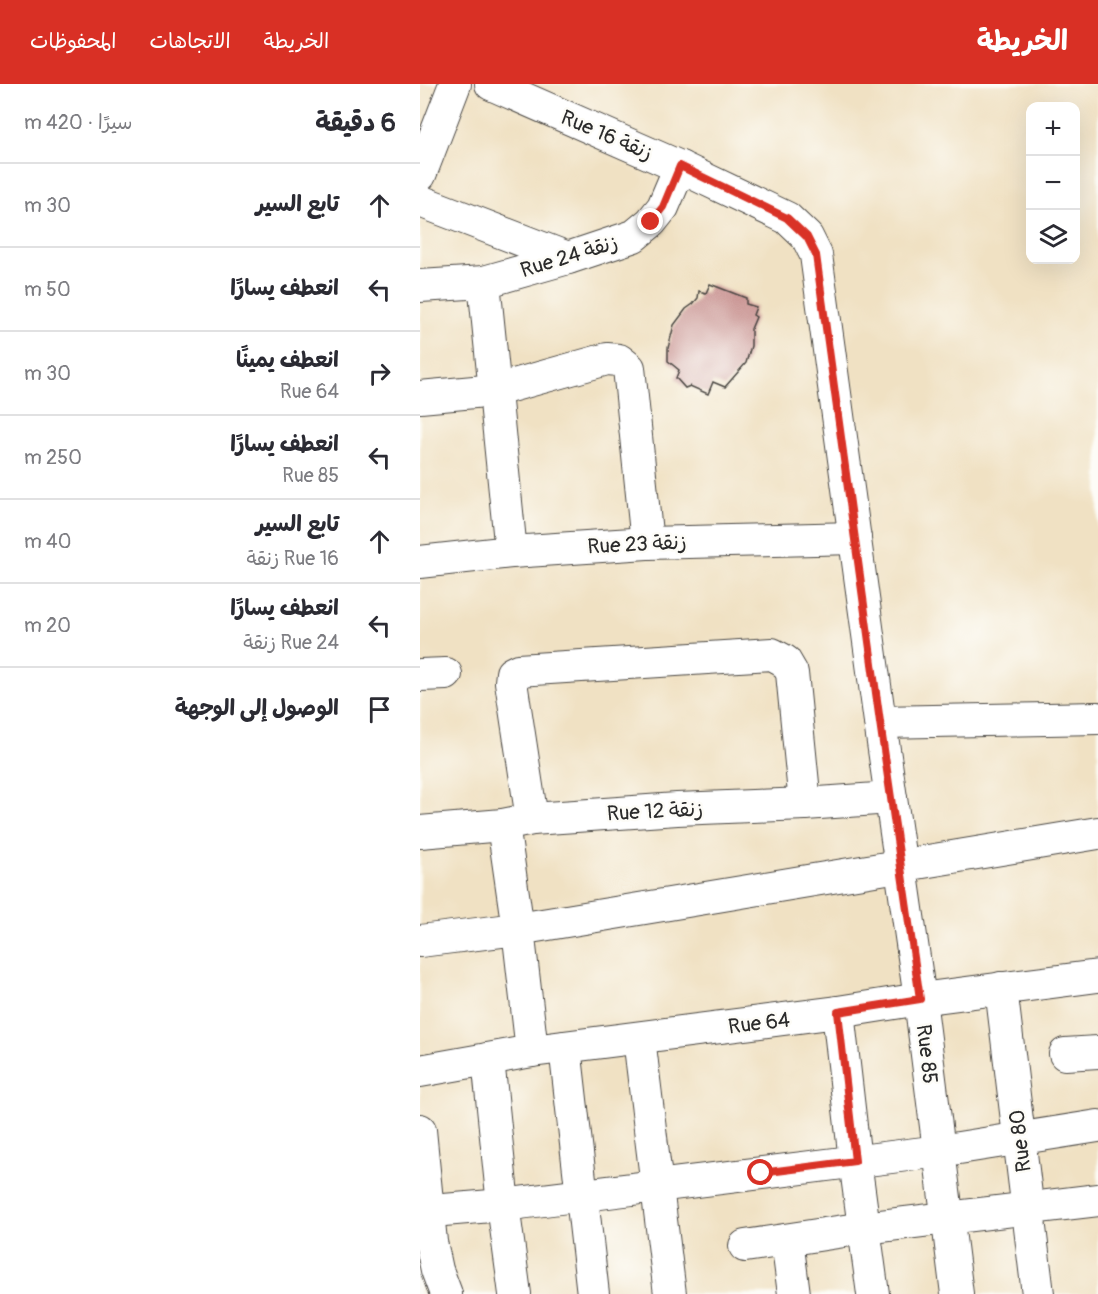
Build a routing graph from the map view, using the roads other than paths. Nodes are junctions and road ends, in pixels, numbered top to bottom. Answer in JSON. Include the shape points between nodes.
{"nodes":[{"id":1,"x":455,"y":84,"type":"edge"},
{"id":2,"x":491,"y":84,"type":"edge"},
{"id":3,"x":549,"y":96,"type":"edge"},
{"id":4,"x":680,"y":166,"type":"junction"},
{"id":5,"x":420,"y":175,"type":"edge"},
{"id":6,"x":420,"y":201,"type":"edge"},
{"id":7,"x":787,"y":218,"type":"joint"},
{"id":8,"x":568,"y":258,"type":"junction"},
{"id":9,"x":484,"y":282,"type":"junction"},
{"id":10,"x":420,"y":286,"type":"edge"},
{"id":11,"x":496,"y":390,"type":"junction"},
{"id":12,"x":420,"y":397,"type":"edge"},
{"id":13,"x":855,"y":538,"type":"junction"},
{"id":14,"x":647,"y":543,"type":"junction"},
{"id":15,"x":511,"y":552,"type":"junction"},
{"id":16,"x":420,"y":562,"type":"edge"},
{"id":17,"x":1098,"y":718,"type":"edge"},
{"id":18,"x":880,"y":722,"type":"junction"},
{"id":19,"x":891,"y":798,"type":"junction"},
{"id":20,"x":805,"y":804,"type":"junction"},
{"id":21,"x":518,"y":822,"type":"junction"},
{"id":22,"x":420,"y":832,"type":"edge"},
{"id":23,"x":1098,"y":833,"type":"edge"},
{"id":24,"x":900,"y":864,"type":"junction"},
{"id":25,"x":518,"y":929,"type":"junction"},
{"id":26,"x":420,"y":941,"type":"edge"},
{"id":27,"x":1098,"y":980,"type":"edge"},
{"id":28,"x":1001,"y":988,"type":"junction"},
{"id":29,"x":920,"y":999,"type":"junction"},
{"id":30,"x":838,"y":1012,"type":"junction"},
{"id":31,"x":639,"y":1038,"type":"junction"},
{"id":32,"x":565,"y":1047,"type":"junction"},
{"id":33,"x":532,"y":1051,"type":"junction"},
{"id":34,"x":1098,"y":1052,"type":"edge"},
{"id":35,"x":1065,"y":1054,"type":"dead end"},
{"id":36,"x":488,"y":1059,"type":"junction"},
{"id":37,"x":420,"y":1071,"type":"edge"},
{"id":38,"x":1098,"y":1126,"type":"edge"},
{"id":39,"x":420,"y":1130,"type":"edge"},
{"id":40,"x":1020,"y":1139,"type":"junction"},
{"id":41,"x":940,"y":1151,"type":"junction"},
{"id":42,"x":855,"y":1161,"type":"junction"},
{"id":43,"x":658,"y":1185,"type":"junction"},
{"id":44,"x":582,"y":1195,"type":"junction"},
{"id":45,"x":1098,"y":1200,"type":"edge"},
{"id":46,"x":503,"y":1204,"type":"junction"},
{"id":47,"x":1028,"y":1208,"type":"junction"},
{"id":48,"x":424,"y":1211,"type":"edge"},
{"id":49,"x":947,"y":1219,"type":"junction"},
{"id":50,"x":864,"y":1228,"type":"junction"},
{"id":51,"x":787,"y":1240,"type":"junction"},
{"id":52,"x":745,"y":1246,"type":"dead end"},
{"id":53,"x":455,"y":1292,"type":"edge"},
{"id":54,"x":515,"y":1294,"type":"edge"},
{"id":55,"x":593,"y":1294,"type":"edge"},
{"id":56,"x":670,"y":1294,"type":"edge"},
{"id":57,"x":794,"y":1294,"type":"edge"},
{"id":58,"x":873,"y":1294,"type":"edge"},
{"id":59,"x":957,"y":1294,"type":"edge"},
{"id":60,"x":1038,"y":1294,"type":"edge"}],
"edges":[{"from":1,"to":5,"type":"street"},
{"from":2,"to":3,"type":"street","name":"Rue 16 زنقة"},
{"from":3,"to":4,"type":"street","name":"Rue 16 زنقة"},
{"from":4,"to":7,"type":"street","name":"Rue 16 زنقة"},
{"from":4,"to":8,"type":"street","name":"Rue 24 زنقة","via":[[663,207],[634,236]]},
{"from":6,"to":8,"type":"street"},
{"from":7,"to":13,"type":"street","name":"Rue 85","via":[[807,237],[816,255]]},
{"from":8,"to":9,"type":"street","name":"Rue 24 زنقة"},
{"from":9,"to":10,"type":"street","name":"Rue 24 زنقة"},
{"from":9,"to":11,"type":"street"},
{"from":11,"to":12,"type":"street"},
{"from":11,"to":14,"type":"street","via":[[607,359],[619,360],[629,368]]},
{"from":11,"to":15,"type":"street"},
{"from":13,"to":14,"type":"street","name":"Rue 23 زنقة"},
{"from":13,"to":18,"type":"street","name":"Rue 85"},
{"from":14,"to":15,"type":"street","name":"Rue 23 زنقة"},
{"from":15,"to":16,"type":"street","name":"Rue 23 زنقة"},
{"from":17,"to":18,"type":"street"},
{"from":18,"to":19,"type":"street","name":"Rue 85"},
{"from":19,"to":20,"type":"street","name":"Rue 12 زنقة"},
{"from":19,"to":24,"type":"street","name":"Rue 85"},
{"from":20,"to":21,"type":"street","name":"Rue 12 زنقة"},
{"from":20,"to":21,"type":"street","via":[[792,673],[785,661],[772,654],[512,673]]},
{"from":21,"to":22,"type":"street","name":"Rue 12 زنقة"},
{"from":21,"to":25,"type":"street"},
{"from":23,"to":24,"type":"street"},
{"from":24,"to":25,"type":"street"},
{"from":24,"to":29,"type":"street","name":"Rue 85"},
{"from":25,"to":26,"type":"street"},
{"from":25,"to":33,"type":"street"},
{"from":27,"to":28,"type":"street","name":"Rue 64"},
{"from":28,"to":29,"type":"street","name":"Rue 64"},
{"from":28,"to":40,"type":"street","name":"Rue 80"},
{"from":29,"to":30,"type":"street","name":"Rue 64"},
{"from":29,"to":41,"type":"street","name":"Rue 85"},
{"from":30,"to":31,"type":"street","name":"Rue 64"},
{"from":30,"to":42,"type":"street"},
{"from":31,"to":32,"type":"street","name":"Rue 64"},
{"from":31,"to":43,"type":"street"},
{"from":32,"to":33,"type":"street","name":"Rue 64"},
{"from":32,"to":44,"type":"street"},
{"from":33,"to":36,"type":"street","name":"Rue 64"},
{"from":34,"to":35,"type":"street"},
{"from":36,"to":37,"type":"street","name":"Rue 64"},
{"from":36,"to":46,"type":"street"},
{"from":38,"to":40,"type":"street"},
{"from":39,"to":48,"type":"street"},
{"from":40,"to":41,"type":"street"},
{"from":40,"to":47,"type":"street","name":"Rue 80"},
{"from":41,"to":42,"type":"street"},
{"from":41,"to":49,"type":"street","name":"Rue 85"},
{"from":42,"to":43,"type":"street"},
{"from":42,"to":50,"type":"street"},
{"from":43,"to":44,"type":"street"},
{"from":43,"to":56,"type":"street"},
{"from":44,"to":46,"type":"street"},
{"from":44,"to":55,"type":"street"},
{"from":45,"to":47,"type":"street"},
{"from":46,"to":48,"type":"street"},
{"from":46,"to":54,"type":"street"},
{"from":47,"to":49,"type":"street"},
{"from":47,"to":60,"type":"street","name":"Rue 80"},
{"from":48,"to":53,"type":"street","via":[[438,1270]]},
{"from":49,"to":50,"type":"street"},
{"from":49,"to":59,"type":"street","name":"Rue 85"},
{"from":50,"to":51,"type":"street"},
{"from":50,"to":58,"type":"street"},
{"from":51,"to":52,"type":"street"},
{"from":51,"to":57,"type":"street"}]}
